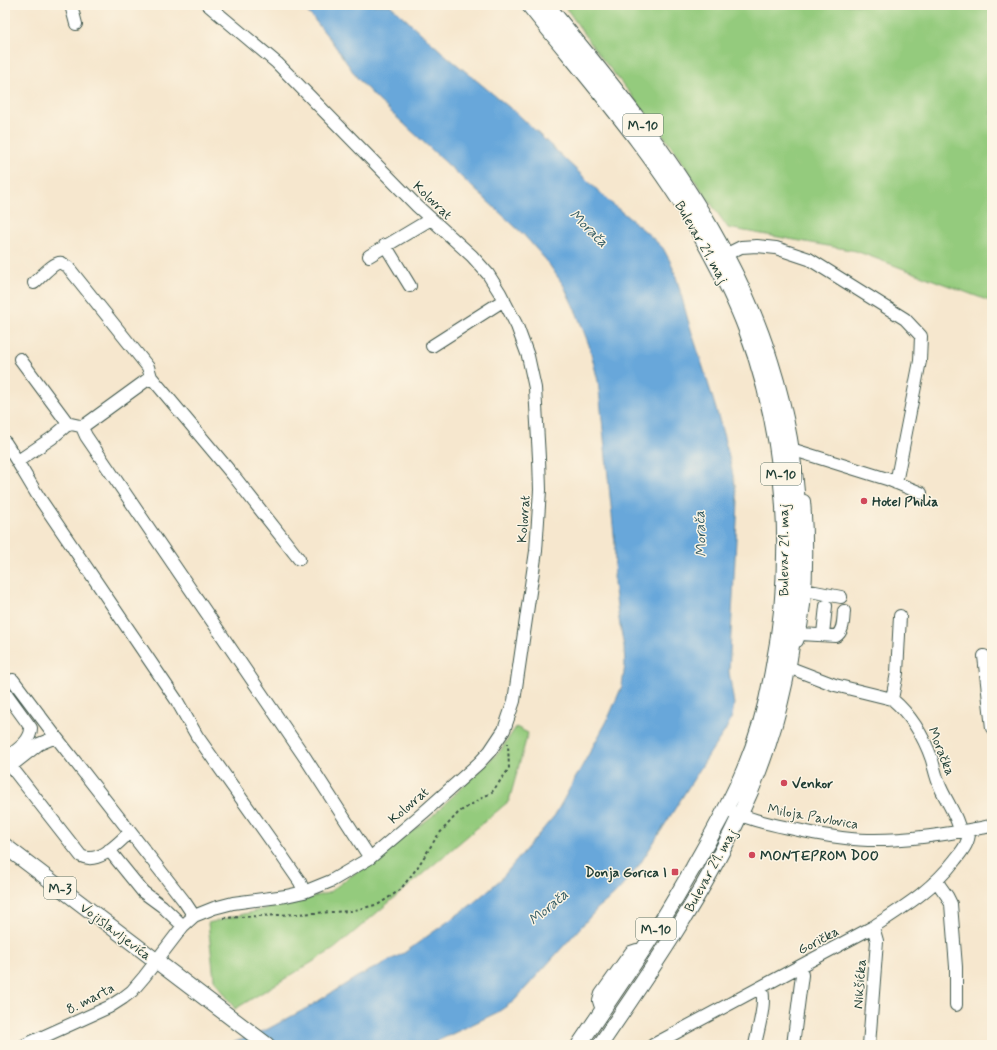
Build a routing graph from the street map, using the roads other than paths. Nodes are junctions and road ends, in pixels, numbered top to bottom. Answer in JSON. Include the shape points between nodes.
{"nodes":[{"id":1,"x":71,"y":5,"type":"edge"},
{"id":2,"x":208,"y":5,"type":"edge"},
{"id":3,"x":529,"y":5,"type":"edge"},
{"id":4,"x":547,"y":5,"type":"edge"},
{"id":5,"x":76,"y":24,"type":"dead end"},
{"id":6,"x":431,"y":218,"type":"junction"},
{"id":7,"x":385,"y":245,"type":"junction"},
{"id":8,"x":369,"y":256,"type":"dead end"},
{"id":9,"x":720,"y":258,"type":"junction"},
{"id":10,"x":34,"y":283,"type":"dead end"},
{"id":11,"x":410,"y":286,"type":"dead end"},
{"id":12,"x":504,"y":300,"type":"junction"},
{"id":13,"x":432,"y":346,"type":"dead end"},
{"id":14,"x":20,"y":359,"type":"dead end"},
{"id":15,"x":151,"y":377,"type":"junction"},
{"id":16,"x":69,"y":425,"type":"junction"},
{"id":17,"x":82,"y":426,"type":"junction"},
{"id":18,"x":5,"y":442,"type":"edge"},
{"id":19,"x":794,"y":450,"type":"junction"},
{"id":20,"x":18,"y":461,"type":"junction"},
{"id":21,"x":896,"y":483,"type":"junction"},
{"id":22,"x":921,"y":493,"type":"dead end"},
{"id":23,"x":299,"y":559,"type":"dead end"},
{"id":24,"x":805,"y":590,"type":"junction"},
{"id":25,"x":841,"y":597,"type":"dead end"},
{"id":26,"x":826,"y":606,"type":"dead end"},
{"id":27,"x":900,"y":616,"type":"dead end"},
{"id":28,"x":824,"y":620,"type":"junction"},
{"id":29,"x":800,"y":634,"type":"junction"},
{"id":30,"x":823,"y":634,"type":"junction"},
{"id":31,"x":790,"y":649,"type":"junction"},
{"id":32,"x":984,"y":656,"type":"dead end"},
{"id":33,"x":788,"y":667,"type":"junction"},
{"id":34,"x":14,"y":680,"type":"dead end"},
{"id":35,"x":5,"y":692,"type":"edge"},
{"id":36,"x":892,"y":699,"type":"junction"},
{"id":37,"x":31,"y":728,"type":"junction"},
{"id":38,"x":992,"y":728,"type":"edge"},
{"id":39,"x":53,"y":733,"type":"junction"},
{"id":40,"x":7,"y":761,"type":"edge"},
{"id":41,"x":726,"y":809,"type":"junction"},
{"id":42,"x":740,"y":816,"type":"junction"},
{"id":43,"x":992,"y":826,"type":"edge"},
{"id":44,"x":964,"y":831,"type":"junction"},
{"id":45,"x":130,"y":832,"type":"junction"},
{"id":46,"x":5,"y":846,"type":"edge"},
{"id":47,"x":109,"y":850,"type":"junction"},
{"id":48,"x":370,"y":858,"type":"junction"},
{"id":49,"x":937,"y":882,"type":"junction"},
{"id":50,"x":304,"y":892,"type":"junction"},
{"id":51,"x":194,"y":916,"type":"junction"},
{"id":52,"x":183,"y":926,"type":"junction"},
{"id":53,"x":873,"y":927,"type":"junction"},
{"id":54,"x":642,"y":951,"type":"junction"},
{"id":55,"x":156,"y":961,"type":"junction"},
{"id":56,"x":657,"y":961,"type":"junction"},
{"id":57,"x":800,"y":966,"type":"junction"},
{"id":58,"x":761,"y":987,"type":"junction"},
{"id":59,"x":956,"y":1005,"type":"dead end"},
{"id":60,"x":25,"y":1045,"type":"edge"},
{"id":61,"x":267,"y":1045,"type":"edge"},
{"id":62,"x":579,"y":1045,"type":"edge"},
{"id":63,"x":600,"y":1045,"type":"edge"},
{"id":64,"x":653,"y":1045,"type":"edge"},
{"id":65,"x":755,"y":1045,"type":"edge"},
{"id":66,"x":793,"y":1045,"type":"edge"},
{"id":67,"x":869,"y":1045,"type":"edge"}],
"edges":[{"from":1,"to":5,"type":"street"},
{"from":2,"to":6,"type":"street","name":"Kolovrat","via":[[277,63]]},
{"from":3,"to":9,"type":"main road","name":"Bulevar 21. maj","number":"M-10","via":[[653,162]]},
{"from":4,"to":9,"type":"main road","name":"Bulevar 21. maj","number":"M-10","via":[[660,148],[701,210]]},
{"from":6,"to":7,"type":"street"},
{"from":6,"to":12,"type":"street","name":"Kolovrat","via":[[472,256],[488,274]]},
{"from":7,"to":8,"type":"street"},
{"from":7,"to":11,"type":"street"},
{"from":9,"to":19,"type":"main road","name":"Bulevar 21. maj","number":"M-10","via":[[736,274],[754,316],[774,374]]},
{"from":9,"to":21,"type":"street","via":[[741,247],[757,246],[776,248],[809,258],[905,319],[921,336],[920,361]]},
{"from":9,"to":41,"type":"main road","name":"Bulevar 21. maj","number":"M-10","via":[[764,389],[778,455],[785,534],[784,591],[771,682],[750,755]]},
{"from":10,"to":15,"type":"street","via":[[53,265],[58,263],[68,267],[148,367]]},
{"from":12,"to":13,"type":"street"},
{"from":12,"to":48,"type":"street","name":"Kolovrat","via":[[520,333],[532,373],[537,403],[540,458],[536,550],[514,701],[504,730],[479,763]]},
{"from":14,"to":16,"type":"street"},
{"from":15,"to":17,"type":"street"},
{"from":15,"to":23,"type":"street"},
{"from":16,"to":17,"type":"street"},
{"from":16,"to":20,"type":"street"},
{"from":17,"to":48,"type":"street","via":[[86,436],[302,752]]},
{"from":18,"to":20,"type":"street"},
{"from":19,"to":21,"type":"street"},
{"from":19,"to":24,"type":"street","via":[[806,521]]},
{"from":19,"to":31,"type":"main road","name":"Bulevar 21. maj","number":"M-10","via":[[798,528],[797,582]]},
{"from":20,"to":50,"type":"street","via":[[38,496],[177,701],[197,736],[300,882]]},
{"from":21,"to":22,"type":"street"},
{"from":24,"to":25,"type":"street"},
{"from":24,"to":29,"type":"street"},
{"from":26,"to":28,"type":"street"},
{"from":27,"to":36,"type":"street","via":[[897,673]]},
{"from":28,"to":30,"type":"street"},
{"from":28,"to":30,"type":"street","via":[[843,617],[839,634]]},
{"from":29,"to":30,"type":"street"},
{"from":29,"to":31,"type":"street"},
{"from":31,"to":33,"type":"main road","name":"Bulevar 21. maj","number":"M-10"},
{"from":32,"to":38,"type":"street"},
{"from":33,"to":36,"type":"street","name":"Moračka","via":[[835,685]]},
{"from":33,"to":42,"type":"main road","name":"Bulevar 21. maj","number":"M-10","via":[[768,744]]},
{"from":34,"to":39,"type":"street"},
{"from":35,"to":37,"type":"street"},
{"from":36,"to":44,"type":"street","name":"Moračka","via":[[907,713],[919,732],[930,753],[939,784]]},
{"from":37,"to":39,"type":"street"},
{"from":37,"to":40,"type":"street","via":[[28,740]]},
{"from":39,"to":40,"type":"street","via":[[39,744]]},
{"from":39,"to":45,"type":"street"},
{"from":40,"to":47,"type":"street","via":[[81,856],[95,858]]},
{"from":41,"to":42,"type":"street","name":"Miloja Pavlovica"},
{"from":41,"to":54,"type":"main road","name":"Bulevar 21. maj","number":"M-10"},
{"from":42,"to":44,"type":"street","name":"Miloja Pavlovica","via":[[805,832],[854,839],[902,839]]},
{"from":42,"to":56,"type":"main road","name":"Bulevar 21. maj","number":"M-10","via":[[700,890]]},
{"from":43,"to":44,"type":"street","name":"Miloja Pavlovica"},
{"from":44,"to":49,"type":"street","name":"Gorička","via":[[968,836],[965,847]]},
{"from":45,"to":47,"type":"street"},
{"from":45,"to":51,"type":"street"},
{"from":46,"to":55,"type":"main road","name":"Vojislavljevića","number":"M-3"},
{"from":47,"to":52,"type":"street","via":[[143,892]]},
{"from":48,"to":50,"type":"street","name":"Kolovrat","via":[[331,881]]},
{"from":49,"to":53,"type":"street","name":"Gorička"},
{"from":49,"to":59,"type":"street","via":[[951,904]]},
{"from":50,"to":51,"type":"street","name":"Kolovrat","via":[[233,903]]},
{"from":51,"to":52,"type":"street","name":"Kolovrat"},
{"from":52,"to":55,"type":"street","name":"Kolovrat"},
{"from":53,"to":57,"type":"street","name":"Gorička"},
{"from":53,"to":67,"type":"street","name":"Nikšićka","via":[[877,941]]},
{"from":54,"to":56,"type":"main road"},
{"from":54,"to":62,"type":"main road","name":"Bulevar 21. maj","number":"M-10"},
{"from":55,"to":60,"type":"street","name":"8. marta","via":[[139,984],[123,998]]},
{"from":55,"to":61,"type":"main road","name":"Vojislavljevića","number":"M-3"},
{"from":56,"to":63,"type":"main road","name":"Bulevar 21. maj","number":"M-10"},
{"from":57,"to":58,"type":"street","name":"Gorička"},
{"from":57,"to":66,"type":"street","via":[[802,975]]},
{"from":58,"to":64,"type":"street","name":"Gorička"},
{"from":58,"to":65,"type":"street","via":[[763,1001]]}]}
